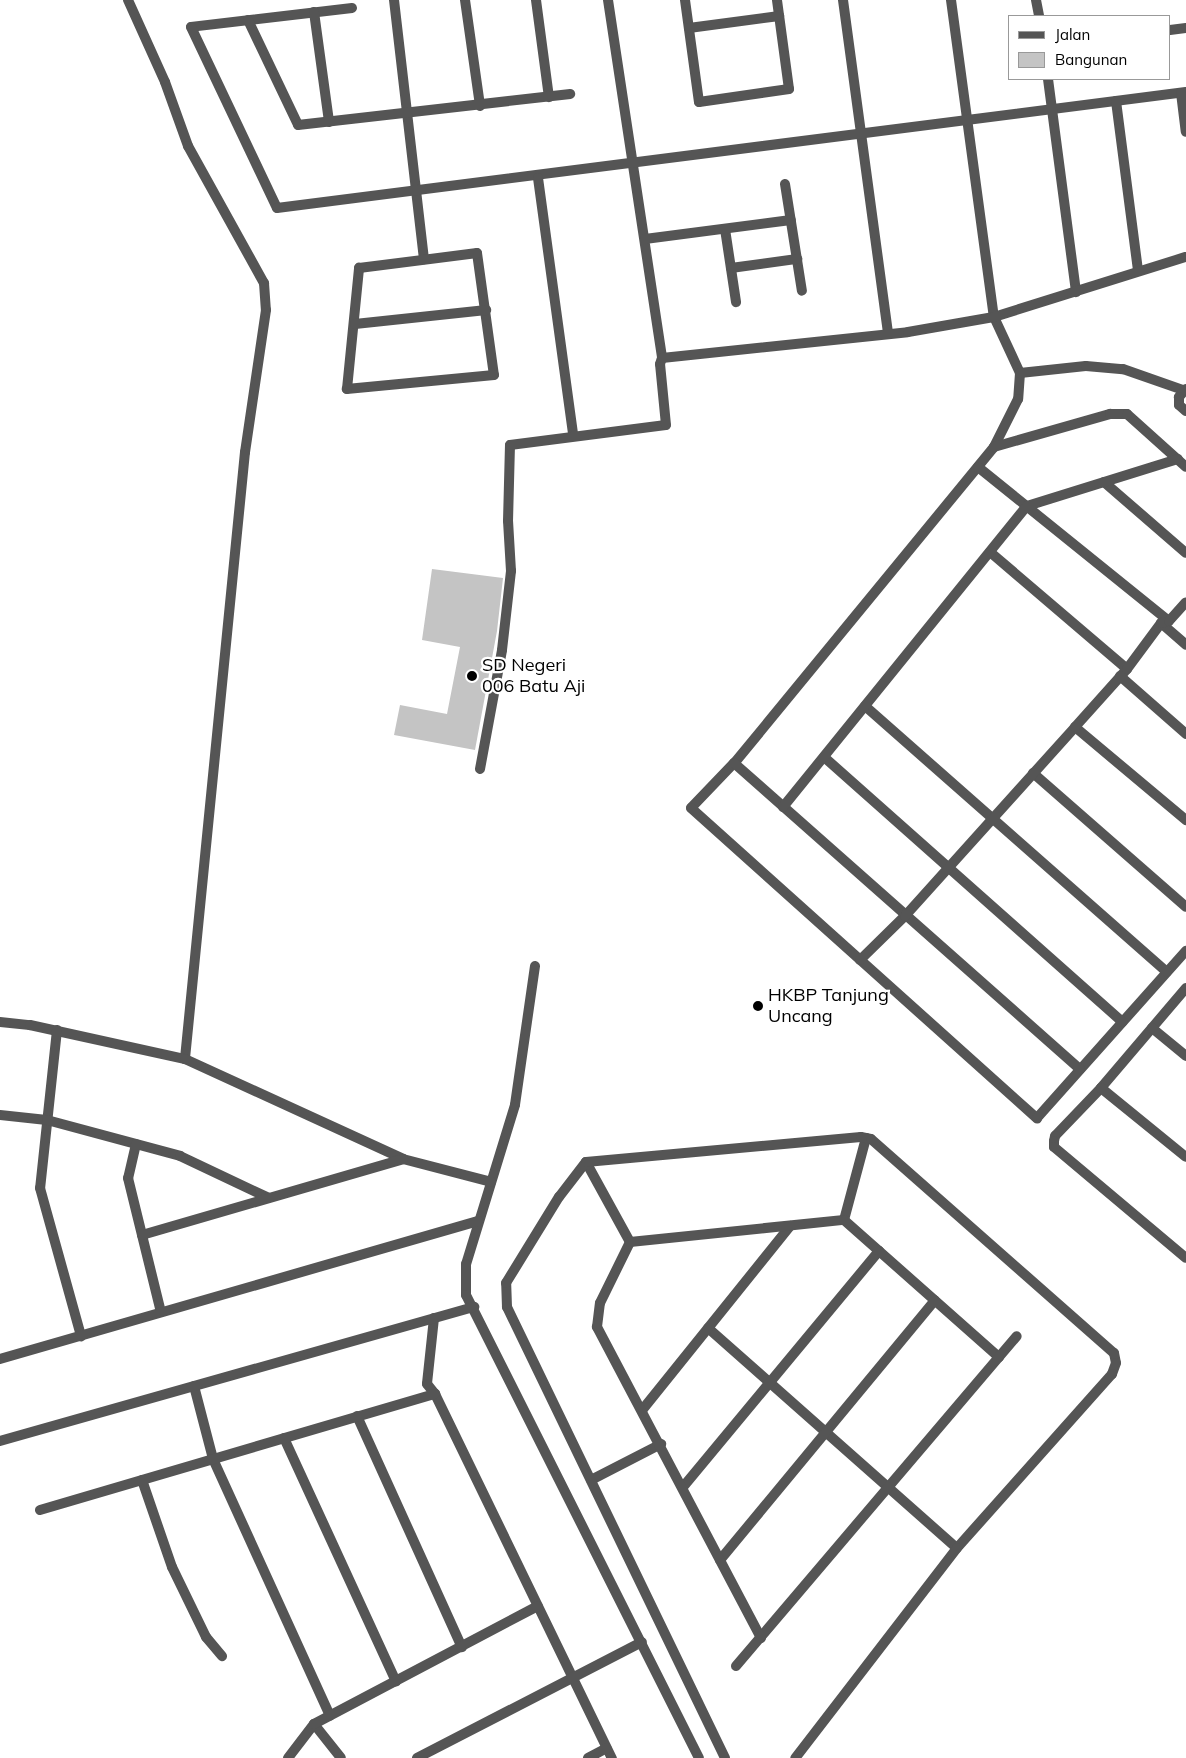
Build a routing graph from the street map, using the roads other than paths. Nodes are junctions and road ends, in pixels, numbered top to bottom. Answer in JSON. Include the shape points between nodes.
{"nodes":[{"id":1,"x":128,"y":0,"type":"edge"},
{"id":2,"x":394,"y":0,"type":"edge"},
{"id":3,"x":476,"y":0,"type":"edge"},
{"id":4,"x":536,"y":0,"type":"edge"},
{"id":5,"x":608,"y":0,"type":"edge"},
{"id":6,"x":685,"y":0,"type":"edge"},
{"id":7,"x":777,"y":0,"type":"edge"},
{"id":8,"x":843,"y":0,"type":"edge"},
{"id":9,"x":951,"y":0,"type":"edge"},
{"id":10,"x":1036,"y":0,"type":"edge"},
{"id":11,"x":465,"y":1,"type":"edge"},
{"id":12,"x":352,"y":8,"type":"dead end"},
{"id":13,"x":314,"y":12,"type":"junction"},
{"id":14,"x":1039,"y":15,"type":"edge"},
{"id":15,"x":779,"y":16,"type":"junction"},
{"id":16,"x":248,"y":20,"type":"junction"},
{"id":17,"x":689,"y":28,"type":"junction"},
{"id":18,"x":1186,"y":28,"type":"edge"},
{"id":19,"x":1171,"y":30,"type":"edge"},
{"id":20,"x":1048,"y":80,"type":"edge"},
{"id":21,"x":1183,"y":93,"type":"edge"},
{"id":22,"x":570,"y":94,"type":"dead end"},
{"id":23,"x":548,"y":97,"type":"junction"},
{"id":24,"x":1116,"y":101,"type":"junction"},
{"id":25,"x":480,"y":106,"type":"junction"},
{"id":26,"x":1052,"y":109,"type":"junction"},
{"id":27,"x":408,"y":114,"type":"junction"},
{"id":28,"x":329,"y":122,"type":"junction"},
{"id":29,"x":968,"y":122,"type":"junction"},
{"id":30,"x":1186,"y":132,"type":"edge"},
{"id":31,"x":862,"y":135,"type":"junction"},
{"id":32,"x":634,"y":164,"type":"junction"},
{"id":33,"x":538,"y":178,"type":"junction"},
{"id":34,"x":785,"y":184,"type":"dead end"},
{"id":35,"x":416,"y":193,"type":"junction"},
{"id":36,"x":791,"y":220,"type":"junction"},
{"id":37,"x":725,"y":229,"type":"junction"},
{"id":38,"x":645,"y":239,"type":"junction"},
{"id":39,"x":1186,"y":257,"type":"edge"},
{"id":40,"x":424,"y":259,"type":"junction"},
{"id":41,"x":797,"y":259,"type":"junction"},
{"id":42,"x":731,"y":268,"type":"junction"},
{"id":43,"x":1138,"y":271,"type":"junction"},
{"id":44,"x":802,"y":291,"type":"dead end"},
{"id":45,"x":1076,"y":292,"type":"junction"},
{"id":46,"x":736,"y":302,"type":"dead end"},
{"id":47,"x":486,"y":310,"type":"junction"},
{"id":48,"x":994,"y":317,"type":"junction"},
{"id":49,"x":355,"y":324,"type":"junction"},
{"id":50,"x":888,"y":333,"type":"junction"},
{"id":51,"x":662,"y":358,"type":"junction"},
{"id":52,"x":1020,"y":373,"type":"junction"},
{"id":53,"x":1185,"y":389,"type":"edge"},
{"id":54,"x":1186,"y":411,"type":"edge"},
{"id":55,"x":573,"y":435,"type":"junction"},
{"id":56,"x":994,"y":447,"type":"junction"},
{"id":57,"x":1178,"y":459,"type":"junction"},
{"id":58,"x":978,"y":467,"type":"junction"},
{"id":59,"x":1186,"y":467,"type":"edge"},
{"id":60,"x":1104,"y":482,"type":"junction"},
{"id":61,"x":1027,"y":506,"type":"junction"},
{"id":62,"x":990,"y":552,"type":"junction"},
{"id":63,"x":1186,"y":553,"type":"edge"},
{"id":64,"x":1186,"y":602,"type":"edge"},
{"id":65,"x":1165,"y":622,"type":"junction"},
{"id":66,"x":1186,"y":645,"type":"edge"},
{"id":67,"x":1123,"y":672,"type":"junction"},
{"id":68,"x":865,"y":706,"type":"junction"},
{"id":69,"x":1075,"y":727,"type":"junction"},
{"id":70,"x":1186,"y":734,"type":"edge"},
{"id":71,"x":824,"y":757,"type":"junction"},
{"id":72,"x":734,"y":763,"type":"junction"},
{"id":73,"x":480,"y":769,"type":"dead end"},
{"id":74,"x":1033,"y":773,"type":"junction"},
{"id":75,"x":783,"y":807,"type":"junction"},
{"id":76,"x":992,"y":820,"type":"junction"},
{"id":77,"x":1186,"y":820,"type":"edge"},
{"id":78,"x":948,"y":869,"type":"junction"},
{"id":79,"x":1186,"y":907,"type":"edge"},
{"id":80,"x":905,"y":916,"type":"junction"},
{"id":81,"x":1186,"y":950,"type":"edge"},
{"id":82,"x":860,"y":960,"type":"junction"},
{"id":83,"x":535,"y":966,"type":"dead end"},
{"id":84,"x":1167,"y":972,"type":"junction"},
{"id":85,"x":1186,"y":988,"type":"edge"},
{"id":86,"x":0,"y":1022,"type":"edge"},
{"id":87,"x":1122,"y":1022,"type":"junction"},
{"id":88,"x":1152,"y":1028,"type":"junction"},
{"id":89,"x":57,"y":1030,"type":"junction"},
{"id":90,"x":1186,"y":1056,"type":"edge"},
{"id":91,"x":185,"y":1059,"type":"junction"},
{"id":92,"x":1080,"y":1069,"type":"junction"},
{"id":93,"x":1101,"y":1088,"type":"junction"},
{"id":94,"x":0,"y":1115,"type":"edge"},
{"id":95,"x":47,"y":1120,"type":"junction"},
{"id":96,"x":866,"y":1138,"type":"junction"},
{"id":97,"x":136,"y":1144,"type":"junction"},
{"id":98,"x":1186,"y":1157,"type":"edge"},
{"id":99,"x":404,"y":1159,"type":"junction"},
{"id":100,"x":586,"y":1162,"type":"junction"},
{"id":101,"x":491,"y":1182,"type":"junction"},
{"id":102,"x":270,"y":1198,"type":"junction"},
{"id":103,"x":844,"y":1220,"type":"junction"},
{"id":104,"x":480,"y":1222,"type":"junction"},
{"id":105,"x":790,"y":1226,"type":"junction"},
{"id":106,"x":142,"y":1235,"type":"junction"},
{"id":107,"x":630,"y":1242,"type":"junction"},
{"id":108,"x":879,"y":1251,"type":"junction"},
{"id":109,"x":1186,"y":1258,"type":"edge"},
{"id":110,"x":935,"y":1300,"type":"junction"},
{"id":111,"x":474,"y":1307,"type":"junction"},
{"id":112,"x":161,"y":1312,"type":"junction"},
{"id":113,"x":434,"y":1318,"type":"junction"},
{"id":114,"x":708,"y":1328,"type":"junction"},
{"id":115,"x":81,"y":1336,"type":"junction"},
{"id":116,"x":1017,"y":1336,"type":"dead end"},
{"id":117,"x":999,"y":1357,"type":"junction"},
{"id":118,"x":0,"y":1359,"type":"edge"},
{"id":119,"x":769,"y":1382,"type":"junction"},
{"id":120,"x":194,"y":1386,"type":"junction"},
{"id":121,"x":435,"y":1394,"type":"junction"},
{"id":122,"x":643,"y":1409,"type":"junction"},
{"id":123,"x":357,"y":1416,"type":"junction"},
{"id":124,"x":826,"y":1433,"type":"junction"},
{"id":125,"x":284,"y":1438,"type":"junction"},
{"id":126,"x":0,"y":1441,"type":"edge"},
{"id":127,"x":661,"y":1444,"type":"junction"},
{"id":128,"x":212,"y":1459,"type":"junction"},
{"id":129,"x":142,"y":1480,"type":"junction"},
{"id":130,"x":591,"y":1480,"type":"junction"},
{"id":131,"x":683,"y":1487,"type":"junction"},
{"id":132,"x":889,"y":1487,"type":"junction"},
{"id":133,"x":40,"y":1510,"type":"dead end"},
{"id":134,"x":957,"y":1548,"type":"junction"},
{"id":135,"x":720,"y":1560,"type":"junction"},
{"id":136,"x":538,"y":1606,"type":"junction"},
{"id":137,"x":760,"y":1638,"type":"junction"},
{"id":138,"x":642,"y":1642,"type":"junction"},
{"id":139,"x":462,"y":1647,"type":"junction"},
{"id":140,"x":222,"y":1656,"type":"dead end"},
{"id":141,"x":736,"y":1666,"type":"dead end"},
{"id":142,"x":573,"y":1677,"type":"junction"},
{"id":143,"x":396,"y":1681,"type":"junction"},
{"id":144,"x":330,"y":1716,"type":"junction"},
{"id":145,"x":314,"y":1724,"type":"junction"},
{"id":146,"x":607,"y":1748,"type":"junction"},
{"id":147,"x":288,"y":1758,"type":"edge"},
{"id":148,"x":341,"y":1758,"type":"edge"},
{"id":149,"x":417,"y":1758,"type":"edge"},
{"id":150,"x":588,"y":1758,"type":"edge"},
{"id":151,"x":612,"y":1758,"type":"edge"},
{"id":152,"x":699,"y":1758,"type":"edge"},
{"id":153,"x":725,"y":1758,"type":"edge"},
{"id":154,"x":795,"y":1758,"type":"edge"}],
"edges":[{"from":1,"to":91,"type":"street","via":[[188,146],[264,283],[266,310],[245,452]]},
{"from":2,"to":27,"type":"street"},
{"from":3,"to":11,"type":"street"},
{"from":4,"to":23,"type":"street"},
{"from":5,"to":32,"type":"street"},
{"from":6,"to":17,"type":"street"},
{"from":7,"to":15,"type":"street"},
{"from":8,"to":31,"type":"street"},
{"from":9,"to":29,"type":"street"},
{"from":10,"to":14,"type":"street"},
{"from":11,"to":25,"type":"street"},
{"from":12,"to":13,"type":"street"},
{"from":13,"to":16,"type":"street"},
{"from":13,"to":28,"type":"street"},
{"from":15,"to":17,"type":"street"},
{"from":15,"to":17,"type":"street","via":[[789,89],[699,102]]},
{"from":16,"to":28,"type":"street","via":[[298,125]]},
{"from":16,"to":35,"type":"street","via":[[191,27],[277,208]]},
{"from":18,"to":19,"type":"street"},
{"from":20,"to":26,"type":"street"},
{"from":21,"to":24,"type":"street"},
{"from":21,"to":30,"type":"street"},
{"from":22,"to":23,"type":"street"},
{"from":23,"to":25,"type":"street"},
{"from":24,"to":26,"type":"street"},
{"from":24,"to":43,"type":"street"},
{"from":25,"to":27,"type":"street"},
{"from":26,"to":29,"type":"street"},
{"from":26,"to":45,"type":"street"},
{"from":27,"to":28,"type":"street"},
{"from":27,"to":35,"type":"street"},
{"from":29,"to":31,"type":"street"},
{"from":29,"to":48,"type":"street"},
{"from":31,"to":32,"type":"street"},
{"from":31,"to":50,"type":"street"},
{"from":32,"to":33,"type":"street"},
{"from":32,"to":38,"type":"street"},
{"from":33,"to":35,"type":"street"},
{"from":33,"to":55,"type":"street"},
{"from":34,"to":36,"type":"street"},
{"from":35,"to":40,"type":"street"},
{"from":36,"to":37,"type":"street"},
{"from":36,"to":41,"type":"street"},
{"from":37,"to":38,"type":"street"},
{"from":37,"to":42,"type":"street"},
{"from":38,"to":51,"type":"street"},
{"from":39,"to":43,"type":"street"},
{"from":40,"to":47,"type":"street","via":[[477,252]]},
{"from":40,"to":49,"type":"street","via":[[360,268]]},
{"from":41,"to":42,"type":"street"},
{"from":41,"to":44,"type":"street"},
{"from":42,"to":46,"type":"street"},
{"from":43,"to":45,"type":"street"},
{"from":45,"to":48,"type":"street"},
{"from":47,"to":49,"type":"street"},
{"from":47,"to":49,"type":"street","via":[[494,375],[347,389]]},
{"from":48,"to":50,"type":"street"},
{"from":48,"to":52,"type":"street"},
{"from":50,"to":51,"type":"street"},
{"from":51,"to":55,"type":"street","via":[[666,425]]},
{"from":52,"to":53,"type":"street","via":[[1086,366],[1123,369]]},
{"from":52,"to":56,"type":"street","via":[[1018,399]]},
{"from":53,"to":54,"type":"street","via":[[1179,405]]},
{"from":55,"to":73,"type":"street","via":[[510,445],[508,521],[511,571],[502,650]]},
{"from":56,"to":57,"type":"street","via":[[1110,414],[1127,414]]},
{"from":56,"to":58,"type":"street"},
{"from":57,"to":59,"type":"street"},
{"from":57,"to":60,"type":"street"},
{"from":58,"to":61,"type":"street"},
{"from":58,"to":72,"type":"street"},
{"from":60,"to":61,"type":"street"},
{"from":60,"to":63,"type":"street"},
{"from":61,"to":62,"type":"street"},
{"from":61,"to":65,"type":"street"},
{"from":62,"to":67,"type":"street"},
{"from":62,"to":68,"type":"street"},
{"from":64,"to":65,"type":"street"},
{"from":65,"to":66,"type":"street"},
{"from":65,"to":67,"type":"street"},
{"from":67,"to":69,"type":"street"},
{"from":67,"to":70,"type":"street"},
{"from":68,"to":71,"type":"street"},
{"from":68,"to":76,"type":"street"},
{"from":69,"to":74,"type":"street"},
{"from":69,"to":77,"type":"street"},
{"from":71,"to":75,"type":"street"},
{"from":71,"to":78,"type":"street"},
{"from":72,"to":75,"type":"street"},
{"from":72,"to":82,"type":"street","via":[[691,808]]},
{"from":74,"to":76,"type":"street"},
{"from":74,"to":79,"type":"street"},
{"from":75,"to":80,"type":"street"},
{"from":76,"to":78,"type":"street"},
{"from":76,"to":84,"type":"street"},
{"from":78,"to":80,"type":"street"},
{"from":78,"to":87,"type":"street"},
{"from":80,"to":82,"type":"street"},
{"from":80,"to":92,"type":"street"},
{"from":81,"to":84,"type":"street"},
{"from":82,"to":92,"type":"street","via":[[1037,1118]]},
{"from":83,"to":101,"type":"street","via":[[514,1105]]},
{"from":84,"to":87,"type":"street"},
{"from":85,"to":88,"type":"street"},
{"from":86,"to":89,"type":"street"},
{"from":87,"to":92,"type":"street"},
{"from":88,"to":90,"type":"street"},
{"from":88,"to":93,"type":"street"},
{"from":89,"to":91,"type":"street"},
{"from":89,"to":95,"type":"street"},
{"from":91,"to":99,"type":"street"},
{"from":93,"to":98,"type":"street"},
{"from":93,"to":109,"type":"street","via":[[1055,1136],[1054,1147]]},
{"from":94,"to":95,"type":"street"},
{"from":95,"to":97,"type":"street"},
{"from":95,"to":115,"type":"street","via":[[40,1188]]},
{"from":96,"to":100,"type":"street"},
{"from":96,"to":103,"type":"street"},
{"from":96,"to":134,"type":"street","via":[[1116,1358],[1112,1374]]},
{"from":97,"to":102,"type":"street","via":[[180,1156]]},
{"from":97,"to":106,"type":"street","via":[[128,1178]]},
{"from":99,"to":101,"type":"street"},
{"from":99,"to":102,"type":"street"},
{"from":100,"to":107,"type":"street"},
{"from":100,"to":130,"type":"street","via":[[559,1197],[506,1283],[504,1294],[507,1307]]},
{"from":101,"to":104,"type":"street"},
{"from":102,"to":106,"type":"street"},
{"from":103,"to":105,"type":"street"},
{"from":103,"to":108,"type":"street"},
{"from":104,"to":111,"type":"street","via":[[466,1264],[466,1295]]},
{"from":104,"to":112,"type":"street"},
{"from":105,"to":107,"type":"street"},
{"from":105,"to":114,"type":"street"},
{"from":106,"to":112,"type":"street"},
{"from":107,"to":122,"type":"street","via":[[600,1303],[597,1327]]},
{"from":108,"to":110,"type":"street"},
{"from":108,"to":119,"type":"street"},
{"from":110,"to":117,"type":"street"},
{"from":110,"to":124,"type":"street"},
{"from":111,"to":113,"type":"street"},
{"from":111,"to":138,"type":"street"},
{"from":112,"to":115,"type":"street"},
{"from":113,"to":120,"type":"street"},
{"from":113,"to":121,"type":"street","via":[[426,1375],[427,1384]]},
{"from":114,"to":119,"type":"street"},
{"from":114,"to":122,"type":"street"},
{"from":115,"to":118,"type":"street"},
{"from":116,"to":117,"type":"street"},
{"from":117,"to":132,"type":"street"},
{"from":119,"to":124,"type":"street"},
{"from":119,"to":131,"type":"street"},
{"from":120,"to":126,"type":"street"},
{"from":120,"to":128,"type":"street"},
{"from":121,"to":123,"type":"street"},
{"from":121,"to":136,"type":"street"},
{"from":122,"to":127,"type":"street"},
{"from":123,"to":125,"type":"street"},
{"from":123,"to":139,"type":"street"},
{"from":124,"to":132,"type":"street"},
{"from":124,"to":135,"type":"street"},
{"from":125,"to":128,"type":"street"},
{"from":125,"to":143,"type":"street"},
{"from":127,"to":130,"type":"street"},
{"from":127,"to":131,"type":"street"},
{"from":128,"to":129,"type":"street"},
{"from":128,"to":144,"type":"street"},
{"from":129,"to":133,"type":"street"},
{"from":129,"to":140,"type":"street","via":[[175,1572],[206,1636]]},
{"from":130,"to":153,"type":"street"},
{"from":131,"to":135,"type":"street"},
{"from":132,"to":134,"type":"street"},
{"from":132,"to":137,"type":"street"},
{"from":134,"to":154,"type":"street"},
{"from":135,"to":137,"type":"street"},
{"from":136,"to":139,"type":"street"},
{"from":136,"to":142,"type":"street"},
{"from":137,"to":141,"type":"street"},
{"from":138,"to":142,"type":"street"},
{"from":138,"to":152,"type":"street"},
{"from":139,"to":143,"type":"street"},
{"from":142,"to":146,"type":"street"},
{"from":142,"to":149,"type":"street"},
{"from":143,"to":144,"type":"street"},
{"from":144,"to":145,"type":"street"},
{"from":145,"to":147,"type":"street"},
{"from":145,"to":148,"type":"street"},
{"from":146,"to":150,"type":"street"},
{"from":146,"to":151,"type":"street"}]}
